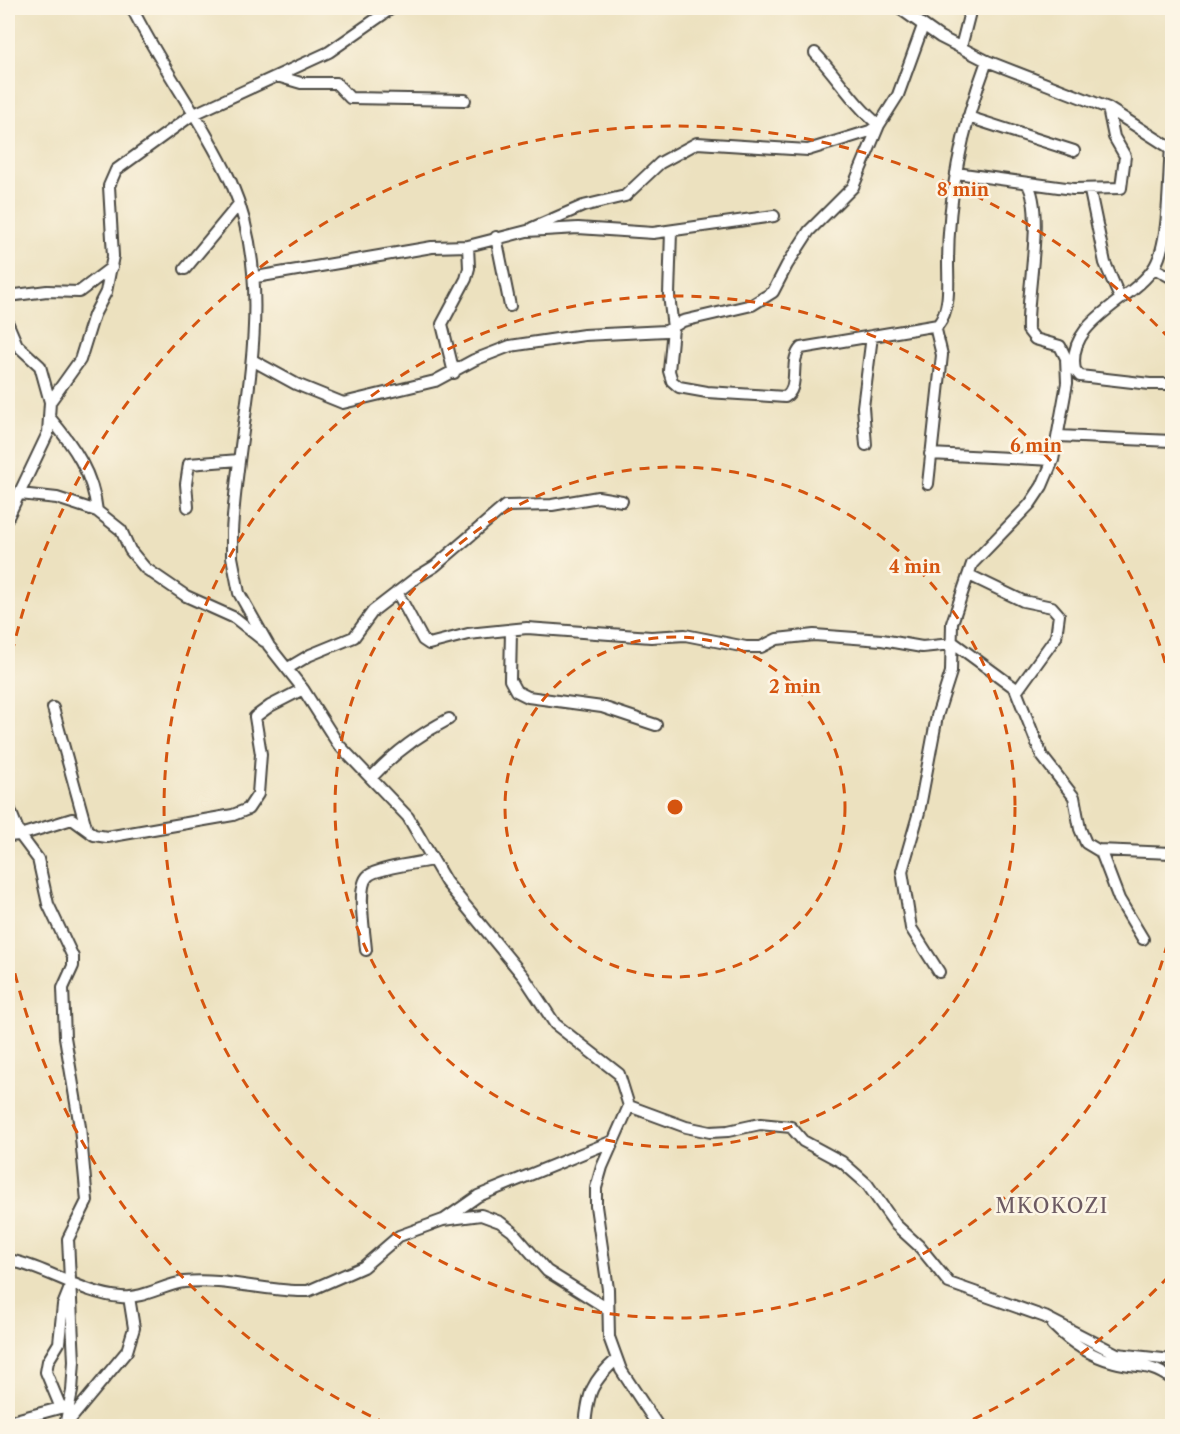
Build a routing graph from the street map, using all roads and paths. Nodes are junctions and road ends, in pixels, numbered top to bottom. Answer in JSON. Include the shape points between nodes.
{"nodes":[{"id":1,"x":132,"y":8,"type":"edge"},
{"id":2,"x":392,"y":8,"type":"edge"},
{"id":3,"x":899,"y":8,"type":"edge"},
{"id":4,"x":971,"y":8,"type":"edge"},
{"id":5,"x":923,"y":26,"type":"junction"},
{"id":6,"x":961,"y":47,"type":"junction"},
{"id":7,"x":815,"y":53,"type":"dead end"},
{"id":8,"x":987,"y":61,"type":"junction"},
{"id":9,"x":277,"y":76,"type":"junction"},
{"id":10,"x":465,"y":100,"type":"dead end"},
{"id":11,"x":1108,"y":108,"type":"junction"},
{"id":12,"x":192,"y":115,"type":"junction"},
{"id":13,"x":968,"y":117,"type":"junction"},
{"id":14,"x":879,"y":124,"type":"junction"},
{"id":15,"x":1172,"y":149,"type":"edge"},
{"id":16,"x":1074,"y":151,"type":"dead end"},
{"id":17,"x":956,"y":173,"type":"junction"},
{"id":18,"x":1027,"y":183,"type":"junction"},
{"id":19,"x":1090,"y":191,"type":"junction"},
{"id":20,"x":239,"y":204,"type":"junction"},
{"id":21,"x":774,"y":216,"type":"dead end"},
{"id":22,"x":527,"y":231,"type":"junction"},
{"id":23,"x":671,"y":231,"type":"junction"},
{"id":24,"x":496,"y":237,"type":"junction"},
{"id":25,"x":468,"y":246,"type":"junction"},
{"id":26,"x":112,"y":267,"type":"junction"},
{"id":27,"x":1154,"y":268,"type":"junction"},
{"id":28,"x":185,"y":270,"type":"dead end"},
{"id":29,"x":256,"y":277,"type":"junction"},
{"id":30,"x":1173,"y":278,"type":"edge"},
{"id":31,"x":8,"y":296,"type":"edge"},
{"id":32,"x":1120,"y":298,"type":"junction"},
{"id":33,"x":510,"y":306,"type":"dead end"},
{"id":34,"x":8,"y":324,"type":"edge"},
{"id":35,"x":936,"y":326,"type":"junction"},
{"id":36,"x":673,"y":328,"type":"junction"},
{"id":37,"x":872,"y":336,"type":"junction"},
{"id":38,"x":252,"y":360,"type":"junction"},
{"id":39,"x":454,"y":373,"type":"junction"},
{"id":40,"x":1173,"y":384,"type":"edge"},
{"id":41,"x":50,"y":402,"type":"junction"},
{"id":42,"x":50,"y":418,"type":"junction"},
{"id":43,"x":1058,"y":436,"type":"junction"},
{"id":44,"x":1173,"y":441,"type":"edge"},
{"id":45,"x":866,"y":445,"type":"dead end"},
{"id":46,"x":930,"y":454,"type":"junction"},
{"id":47,"x":239,"y":460,"type":"junction"},
{"id":48,"x":1053,"y":460,"type":"junction"},
{"id":49,"x":928,"y":484,"type":"dead end"},
{"id":50,"x":20,"y":494,"type":"junction"},
{"id":51,"x":8,"y":496,"type":"edge"},
{"id":52,"x":622,"y":501,"type":"dead end"},
{"id":53,"x":188,"y":507,"type":"dead end"},
{"id":54,"x":97,"y":511,"type":"junction"},
{"id":55,"x":8,"y":517,"type":"edge"},
{"id":56,"x":969,"y":575,"type":"junction"},
{"id":57,"x":397,"y":592,"type":"junction"},
{"id":58,"x":511,"y":630,"type":"junction"},
{"id":59,"x":952,"y":643,"type":"junction"},
{"id":60,"x":269,"y":645,"type":"junction"},
{"id":61,"x":288,"y":668,"type":"junction"},
{"id":62,"x":303,"y":689,"type":"junction"},
{"id":63,"x":1017,"y":691,"type":"junction"},
{"id":64,"x":53,"y":708,"type":"dead end"},
{"id":65,"x":449,"y":719,"type":"dead end"},
{"id":66,"x":656,"y":725,"type":"dead end"},
{"id":67,"x":372,"y":777,"type":"junction"},
{"id":68,"x":8,"y":805,"type":"edge"},
{"id":69,"x":86,"y":827,"type":"junction"},
{"id":70,"x":20,"y":835,"type":"junction"},
{"id":71,"x":8,"y":836,"type":"edge"},
{"id":72,"x":1098,"y":850,"type":"junction"},
{"id":73,"x":1173,"y":853,"type":"edge"},
{"id":74,"x":432,"y":860,"type":"junction"},
{"id":75,"x":1143,"y":939,"type":"dead end"},
{"id":76,"x":366,"y":950,"type":"dead end"},
{"id":77,"x":939,"y":972,"type":"dead end"},
{"id":78,"x":629,"y":1106,"type":"junction"},
{"id":79,"x":613,"y":1141,"type":"junction"},
{"id":80,"x":444,"y":1220,"type":"junction"},
{"id":81,"x":8,"y":1260,"type":"edge"},
{"id":82,"x":70,"y":1284,"type":"junction"},
{"id":83,"x":129,"y":1297,"type":"junction"},
{"id":84,"x":608,"y":1309,"type":"junction"},
{"id":85,"x":1045,"y":1317,"type":"junction"},
{"id":86,"x":617,"y":1359,"type":"junction"},
{"id":87,"x":1173,"y":1359,"type":"edge"},
{"id":88,"x":1173,"y":1379,"type":"edge"},
{"id":89,"x":65,"y":1407,"type":"junction"},
{"id":90,"x":8,"y":1422,"type":"edge"},
{"id":91,"x":65,"y":1426,"type":"edge"},
{"id":92,"x":585,"y":1426,"type":"edge"},
{"id":93,"x":658,"y":1426,"type":"edge"}],
"edges":[{"from":1,"to":12,"type":"street"},
{"from":2,"to":9,"type":"street","via":[[329,52]]},
{"from":3,"to":5,"type":"street"},
{"from":4,"to":6,"type":"street"},
{"from":5,"to":6,"type":"street"},
{"from":5,"to":14,"type":"street","via":[[898,95]]},
{"from":6,"to":8,"type":"street"},
{"from":7,"to":14,"type":"street"},
{"from":8,"to":11,"type":"street"},
{"from":8,"to":13,"type":"street"},
{"from":9,"to":10,"type":"street","via":[[302,83],[336,84],[349,98]]},
{"from":9,"to":12,"type":"street"},
{"from":11,"to":15,"type":"street"},
{"from":11,"to":19,"type":"street","via":[[1114,137],[1125,156],[1124,185]]},
{"from":12,"to":20,"type":"street"},
{"from":12,"to":26,"type":"street","via":[[121,165],[112,176]]},
{"from":13,"to":16,"type":"street"},
{"from":13,"to":17,"type":"street"},
{"from":14,"to":22,"type":"street","via":[[849,139],[808,150],[697,144],[660,163],[625,196],[583,206]]},
{"from":14,"to":36,"type":"street","via":[[853,187],[809,231],[771,295],[752,305],[683,321]]},
{"from":15,"to":27,"type":"street","via":[[1164,235]]},
{"from":17,"to":18,"type":"street"},
{"from":17,"to":35,"type":"street","via":[[948,235],[946,312]]},
{"from":18,"to":19,"type":"street"},
{"from":18,"to":43,"type":"street","via":[[1033,193],[1034,208],[1028,330],[1035,339],[1058,345],[1064,352],[1067,383]]},
{"from":19,"to":32,"type":"street","via":[[1105,263]]},
{"from":20,"to":28,"type":"street"},
{"from":20,"to":29,"type":"street"},
{"from":21,"to":23,"type":"street"},
{"from":22,"to":23,"type":"street"},
{"from":22,"to":24,"type":"street"},
{"from":23,"to":36,"type":"street","via":[[669,295]]},
{"from":24,"to":25,"type":"street"},
{"from":24,"to":33,"type":"street"},
{"from":25,"to":29,"type":"street","via":[[432,247]]},
{"from":25,"to":39,"type":"street","via":[[466,279],[442,324]]},
{"from":26,"to":31,"type":"street","via":[[79,292]]},
{"from":26,"to":41,"type":"street","via":[[80,360]]},
{"from":27,"to":30,"type":"street"},
{"from":27,"to":32,"type":"street"},
{"from":29,"to":38,"type":"street"},
{"from":32,"to":40,"type":"street","via":[[1077,341],[1073,351],[1075,370],[1084,376]]},
{"from":34,"to":41,"type":"street","via":[[17,345],[40,366]]},
{"from":35,"to":37,"type":"street"},
{"from":35,"to":46,"type":"street","via":[[942,355]]},
{"from":36,"to":37,"type":"street","via":[[669,371],[672,381],[679,387],[735,396],[787,397],[792,389],[795,356],[801,348]]},
{"from":36,"to":39,"type":"street","via":[[529,342],[495,351]]},
{"from":37,"to":45,"type":"street","via":[[863,407]]},
{"from":38,"to":39,"type":"street","via":[[296,384],[344,403]]},
{"from":38,"to":47,"type":"street"},
{"from":41,"to":42,"type":"street"},
{"from":42,"to":50,"type":"street","via":[[48,433]]},
{"from":42,"to":54,"type":"street","via":[[86,469]]},
{"from":43,"to":44,"type":"street"},
{"from":43,"to":48,"type":"street"},
{"from":46,"to":48,"type":"street"},
{"from":46,"to":49,"type":"street"},
{"from":47,"to":53,"type":"street","via":[[189,464]]},
{"from":47,"to":60,"type":"street","via":[[232,532],[235,576],[239,593]]},
{"from":48,"to":56,"type":"street","via":[[1036,495],[978,555]]},
{"from":50,"to":51,"type":"street"},
{"from":50,"to":54,"type":"street","via":[[66,500]]},
{"from":50,"to":55,"type":"street"},
{"from":52,"to":57,"type":"street","via":[[598,496],[552,505],[505,506],[435,566]]},
{"from":54,"to":60,"type":"street","via":[[121,530],[130,550],[145,568],[186,596],[235,618]]},
{"from":56,"to":59,"type":"street","via":[[952,623]]},
{"from":56,"to":63,"type":"street","via":[[1023,601],[1052,607],[1059,615],[1056,637]]},
{"from":57,"to":58,"type":"street","via":[[428,644],[468,634]]},
{"from":57,"to":61,"type":"street","via":[[370,613],[354,637]]},
{"from":58,"to":59,"type":"street","via":[[685,635],[756,647],[777,639],[814,635],[922,647]]},
{"from":58,"to":66,"type":"street","via":[[510,680],[516,691],[528,697],[602,707]]},
{"from":59,"to":63,"type":"street","via":[[1010,682]]},
{"from":59,"to":77,"type":"street","via":[[951,672],[937,716],[919,812],[902,871],[911,928]]},
{"from":60,"to":61,"type":"street"},
{"from":61,"to":62,"type":"street"},
{"from":62,"to":67,"type":"street","via":[[339,744]]},
{"from":62,"to":69,"type":"street","via":[[255,717],[261,754],[258,794],[248,809],[122,836],[96,835]]},
{"from":63,"to":72,"type":"street","via":[[1042,756],[1074,797],[1086,843]]},
{"from":64,"to":69,"type":"street"},
{"from":65,"to":67,"type":"street","via":[[420,736]]},
{"from":67,"to":74,"type":"street","via":[[408,817]]},
{"from":68,"to":70,"type":"street"},
{"from":69,"to":70,"type":"street","via":[[72,819]]},
{"from":70,"to":71,"type":"street"},
{"from":70,"to":82,"type":"street","via":[[38,859],[52,914],[73,957],[63,988],[65,1037],[87,1201],[68,1236]]},
{"from":72,"to":73,"type":"street"},
{"from":72,"to":75,"type":"street"},
{"from":74,"to":76,"type":"street","via":[[376,872],[366,879],[361,891]]},
{"from":74,"to":78,"type":"street","via":[[524,977],[555,1024],[619,1074]]},
{"from":78,"to":79,"type":"street"},
{"from":78,"to":85,"type":"street","via":[[710,1132],[760,1124],[792,1128],[803,1141],[842,1162],[867,1184],[896,1225],[949,1283]]},
{"from":79,"to":80,"type":"street","via":[[478,1196]]},
{"from":79,"to":84,"type":"street","via":[[602,1167],[596,1198]]},
{"from":80,"to":83,"type":"street","via":[[393,1239],[363,1268],[308,1290],[213,1281],[179,1283]]},
{"from":80,"to":84,"type":"street","via":[[481,1215],[500,1222],[547,1271]]},
{"from":81,"to":82,"type":"street"},
{"from":82,"to":83,"type":"street"},
{"from":82,"to":89,"type":"street","via":[[74,1361]]},
{"from":82,"to":89,"type":"street","via":[[58,1343],[45,1372]]},
{"from":83,"to":91,"type":"street","via":[[134,1328],[128,1351]]},
{"from":84,"to":86,"type":"street","via":[[609,1337]]},
{"from":85,"to":87,"type":"street","via":[[1117,1354]]},
{"from":85,"to":88,"type":"street","via":[[1064,1336],[1098,1357],[1144,1365]]},
{"from":86,"to":92,"type":"street","via":[[594,1382]]},
{"from":86,"to":93,"type":"street"},
{"from":89,"to":90,"type":"street"},
{"from":89,"to":91,"type":"street"}]}
